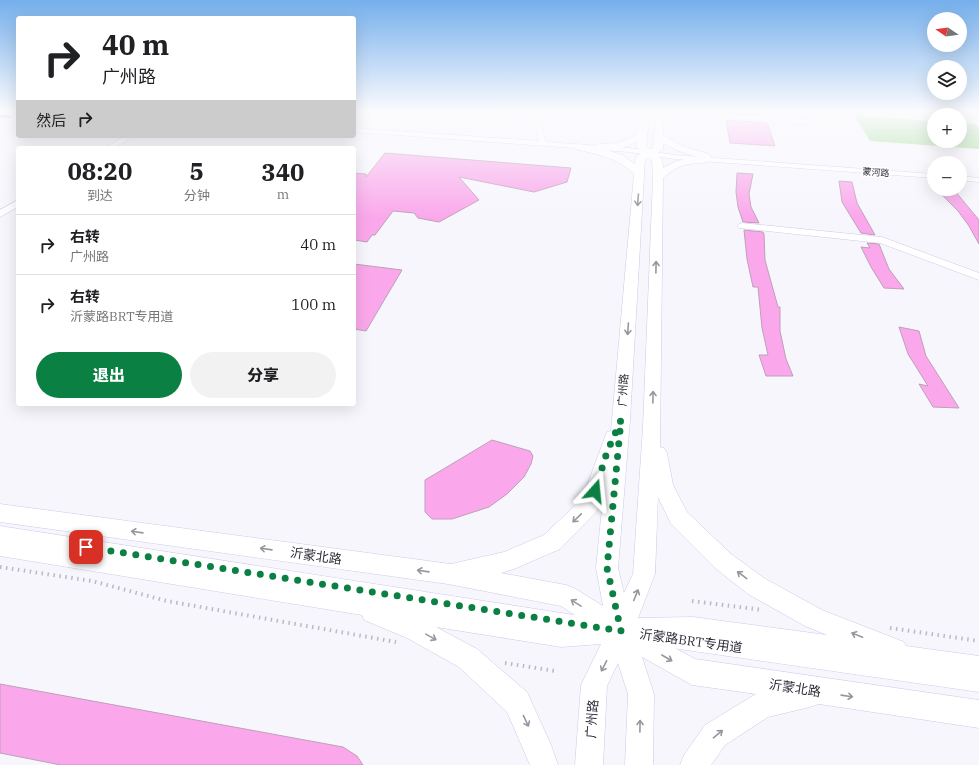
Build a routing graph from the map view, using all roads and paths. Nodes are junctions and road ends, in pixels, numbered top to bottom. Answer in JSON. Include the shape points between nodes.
{"nodes":[{"id":1,"x":575,"y":147,"type":"edge"},
{"id":2,"x":579,"y":147,"type":"junction"},
{"id":3,"x":616,"y":147,"type":"edge"},
{"id":4,"x":641,"y":147,"type":"edge"},
{"id":5,"x":658,"y":147,"type":"edge"},
{"id":6,"x":677,"y":147,"type":"edge"},
{"id":7,"x":650,"y":153,"type":"junction"},
{"id":8,"x":707,"y":158,"type":"junction"},
{"id":9,"x":640,"y":174,"type":"junction"},
{"id":10,"x":927,"y":174,"type":"edge"},
{"id":11,"x":658,"y":177,"type":"junction"},
{"id":12,"x":967,"y":177,"type":"edge"},
{"id":13,"x":979,"y":178,"type":"edge"},
{"id":14,"x":16,"y":201,"type":"edge"},
{"id":15,"x":16,"y":204,"type":"edge"},
{"id":16,"x":0,"y":210,"type":"edge"},
{"id":17,"x":0,"y":214,"type":"edge"},
{"id":18,"x":742,"y":226,"type":"dead end"},
{"id":19,"x":979,"y":277,"type":"edge"},
{"id":20,"x":621,"y":420,"type":"junction"},
{"id":21,"x":652,"y":428,"type":"junction"},
{"id":22,"x":0,"y":513,"type":"edge"},
{"id":23,"x":0,"y":534,"type":"edge"},
{"id":24,"x":0,"y":546,"type":"edge"},
{"id":25,"x":0,"y":567,"type":"edge"},
{"id":26,"x":448,"y":574,"type":"junction"},
{"id":27,"x":343,"y":600,"type":"junction"},
{"id":28,"x":621,"y":631,"type":"junction"},
{"id":29,"x":402,"y":643,"type":"dead end"},
{"id":30,"x":919,"y":661,"type":"junction"},
{"id":31,"x":497,"y":662,"type":"dead end"},
{"id":32,"x":979,"y":669,"type":"edge"},
{"id":33,"x":555,"y":671,"type":"dead end"},
{"id":34,"x":979,"y":682,"type":"edge"},
{"id":35,"x":819,"y":692,"type":"junction"},
{"id":36,"x":979,"y":714,"type":"edge"},
{"id":37,"x":544,"y":765,"type":"edge"},
{"id":38,"x":589,"y":765,"type":"edge"},
{"id":39,"x":639,"y":765,"type":"edge"},
{"id":40,"x":694,"y":765,"type":"edge"}],
"edges":[{"from":1,"to":2,"type":"street","name":"蒙河路"},
{"from":2,"to":3,"type":"main road"},
{"from":2,"to":7,"type":"street","name":"蒙河路"},
{"from":2,"to":9,"type":"main road","via":[[623,158]]},
{"from":4,"to":7,"type":"main road","name":"广州路"},
{"from":5,"to":7,"type":"main road","name":"广州路"},
{"from":6,"to":8,"type":"main road"},
{"from":7,"to":8,"type":"street","name":"蒙河路"},
{"from":7,"to":9,"type":"main road","name":"广州路","via":[[640,158]]},
{"from":7,"to":11,"type":"main road","name":"广州路","via":[[657,159]]},
{"from":8,"to":10,"type":"street","name":"蒙河路"},
{"from":8,"to":11,"type":"main road","via":[[680,162],[669,167]]},
{"from":9,"to":20,"type":"main road","name":"广州路","one_way":true},
{"from":21,"to":11,"type":"main road","name":"广州路","one_way":true},
{"from":12,"to":13,"type":"street"},
{"from":14,"to":16,"type":"street"},
{"from":15,"to":17,"type":"street"},
{"from":18,"to":19,"type":"street","via":[[882,240]]},
{"from":20,"to":26,"type":"main road","one_way":true,"via":[[607,452],[591,504],[552,542],[506,562]]},
{"from":20,"to":28,"type":"main road","name":"广州路","via":[[607,568]]},
{"from":28,"to":21,"type":"main road","name":"广州路","one_way":true,"via":[[644,574]]},
{"from":30,"to":21,"type":"main road","one_way":true,"via":[[814,618],[756,586],[723,561],[678,518],[663,485]]},
{"from":26,"to":22,"type":"main road","name":"沂蒙北路","one_way":true},
{"from":23,"to":28,"type":"street","name":"沂蒙路BRT专用道"},
{"from":24,"to":27,"type":"main road"},
{"from":25,"to":29,"type":"path","via":[[92,581],[167,601]]},
{"from":28,"to":26,"type":"main road","name":"沂蒙北路","one_way":true,"via":[[566,596]]},
{"from":27,"to":28,"type":"main road","via":[[561,635]]},
{"from":27,"to":37,"type":"main road","one_way":true,"via":[[416,629],[468,658],[517,702]]},
{"from":28,"to":30,"type":"main road","via":[[693,629]]},
{"from":28,"to":34,"type":"street","name":"沂蒙路BRT专用道"},
{"from":28,"to":35,"type":"main road","name":"沂蒙北路","one_way":true,"via":[[692,672]]},
{"from":28,"to":38,"type":"main road","name":"广州路","one_way":true,"via":[[594,685]]},
{"from":39,"to":28,"type":"main road","name":"广州路","one_way":true,"via":[[641,694]]},
{"from":30,"to":32,"type":"main road"},
{"from":31,"to":33,"type":"path"},
{"from":35,"to":36,"type":"main road","name":"沂蒙北路","one_way":true},
{"from":40,"to":35,"type":"main road","one_way":true,"via":[[715,735],[763,704]]}]}
